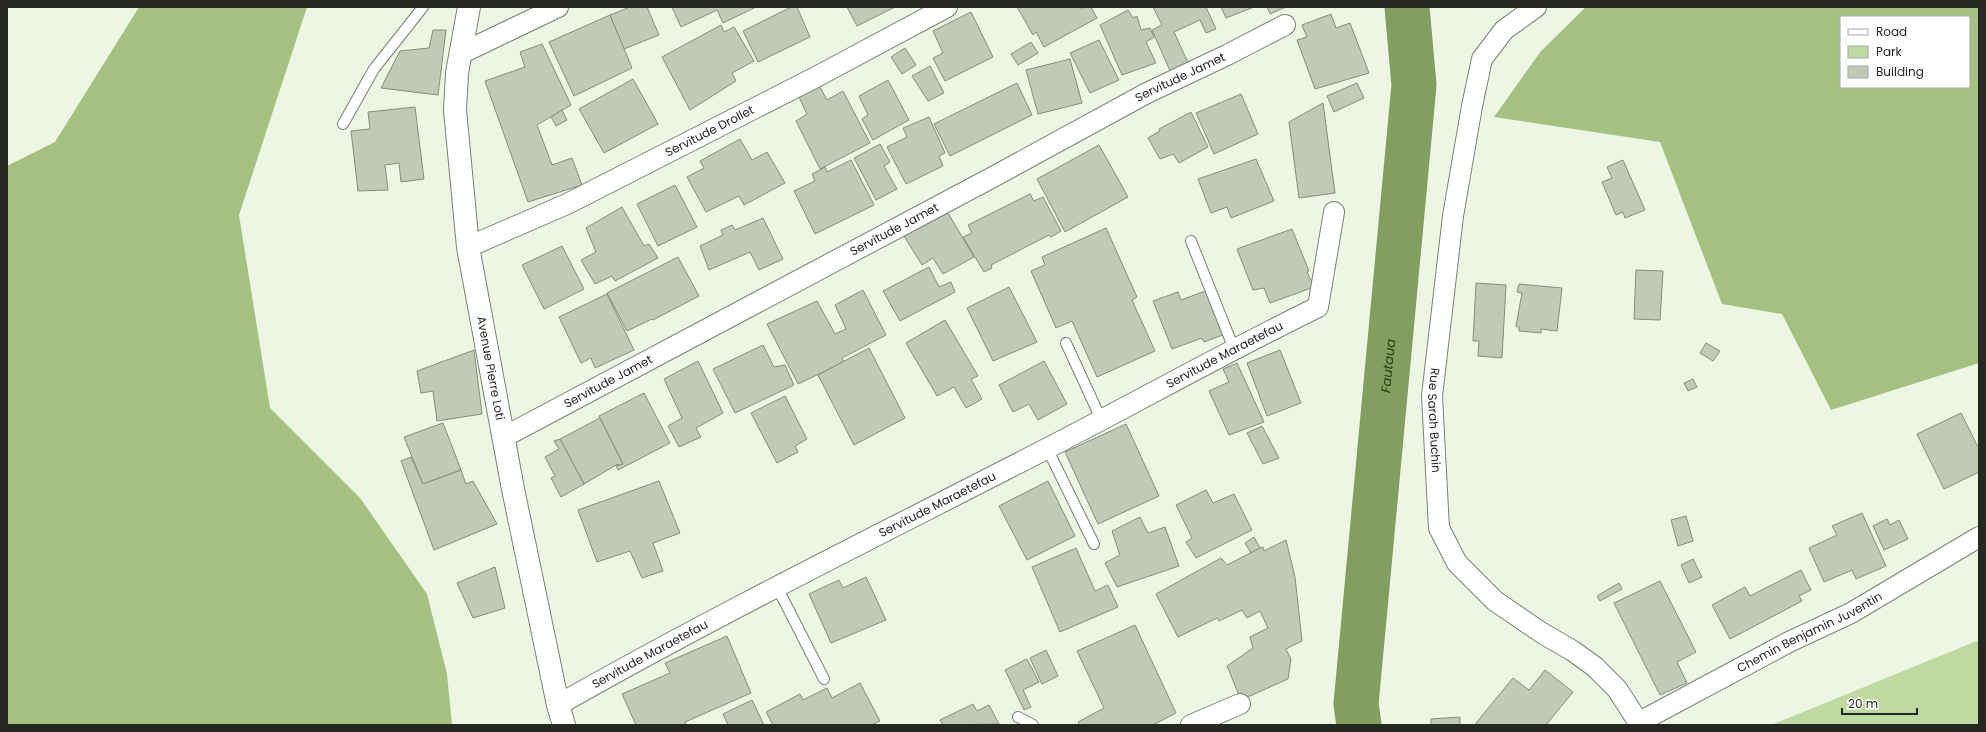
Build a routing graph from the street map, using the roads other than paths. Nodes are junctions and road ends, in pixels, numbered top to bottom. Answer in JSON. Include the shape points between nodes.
{"nodes":[{"id":1,"x":423,"y":7,"type":"edge"},
{"id":2,"x":469,"y":7,"type":"edge"},
{"id":3,"x":558,"y":7,"type":"edge"},
{"id":4,"x":947,"y":7,"type":"edge"},
{"id":5,"x":1536,"y":7,"type":"edge"},
{"id":6,"x":1285,"y":25,"type":"dead end"},
{"id":7,"x":460,"y":54,"type":"junction"},
{"id":8,"x":343,"y":124,"type":"dead end"},
{"id":9,"x":1334,"y":212,"type":"dead end"},
{"id":10,"x":1191,"y":241,"type":"dead end"},
{"id":11,"x":468,"y":247,"type":"junction"},
{"id":12,"x":1066,"y":344,"type":"dead end"},
{"id":13,"x":1234,"y":349,"type":"junction"},
{"id":14,"x":1101,"y":419,"type":"junction"},
{"id":15,"x":504,"y":437,"type":"junction"},
{"id":16,"x":1047,"y":448,"type":"junction"},
{"id":17,"x":1979,"y":537,"type":"edge"},
{"id":18,"x":1094,"y":544,"type":"dead end"},
{"id":19,"x":777,"y":586,"type":"junction"},
{"id":20,"x":824,"y":679,"type":"dead end"},
{"id":21,"x":1240,"y":704,"type":"dead end"},
{"id":22,"x":561,"y":715,"type":"edge"},
{"id":23,"x":1018,"y":717,"type":"dead end"},
{"id":24,"x":1637,"y":723,"type":"edge"},
{"id":25,"x":1033,"y":725,"type":"edge"},
{"id":26,"x":1191,"y":725,"type":"edge"}],
"edges":[{"from":1,"to":8,"type":"lane","via":[[374,68]]},
{"from":2,"to":7,"type":"main road","name":"Avenue Pierre Loti"},
{"from":3,"to":7,"type":"street"},
{"from":4,"to":11,"type":"street","name":"Servitude Drollet","via":[[574,201]]},
{"from":5,"to":24,"type":"street","name":"Rue Sarah Buchin","via":[[1504,30],[1482,59],[1472,106],[1452,223],[1432,396],[1439,528],[1457,562],[1495,601],[1595,667],[1617,689]]},
{"from":6,"to":15,"type":"street","name":"Servitude Jamet","via":[[1147,92],[986,181]]},
{"from":7,"to":11,"type":"main road","name":"Avenue Pierre Loti","via":[[455,110]]},
{"from":9,"to":13,"type":"street","name":"Servitude Maraetefau","via":[[1318,307]]},
{"from":10,"to":13,"type":"lane"},
{"from":11,"to":15,"type":"main road","name":"Avenue Pierre Loti"},
{"from":12,"to":14,"type":"lane"},
{"from":13,"to":14,"type":"street","name":"Servitude Maraetefau"},
{"from":14,"to":16,"type":"street","name":"Servitude Maraetefau"},
{"from":15,"to":22,"type":"main road","name":"Avenue Pierre Loti"},
{"from":16,"to":18,"type":"lane"},
{"from":16,"to":19,"type":"street","name":"Servitude Maraetefau"},
{"from":17,"to":24,"type":"street","name":"Chemin Benjamin Juventin","via":[[1851,613],[1789,642]]},
{"from":19,"to":20,"type":"lane"},
{"from":19,"to":22,"type":"street","name":"Servitude Maraetefau","via":[[655,650]]},
{"from":21,"to":26,"type":"street"},
{"from":23,"to":25,"type":"lane"}]}
